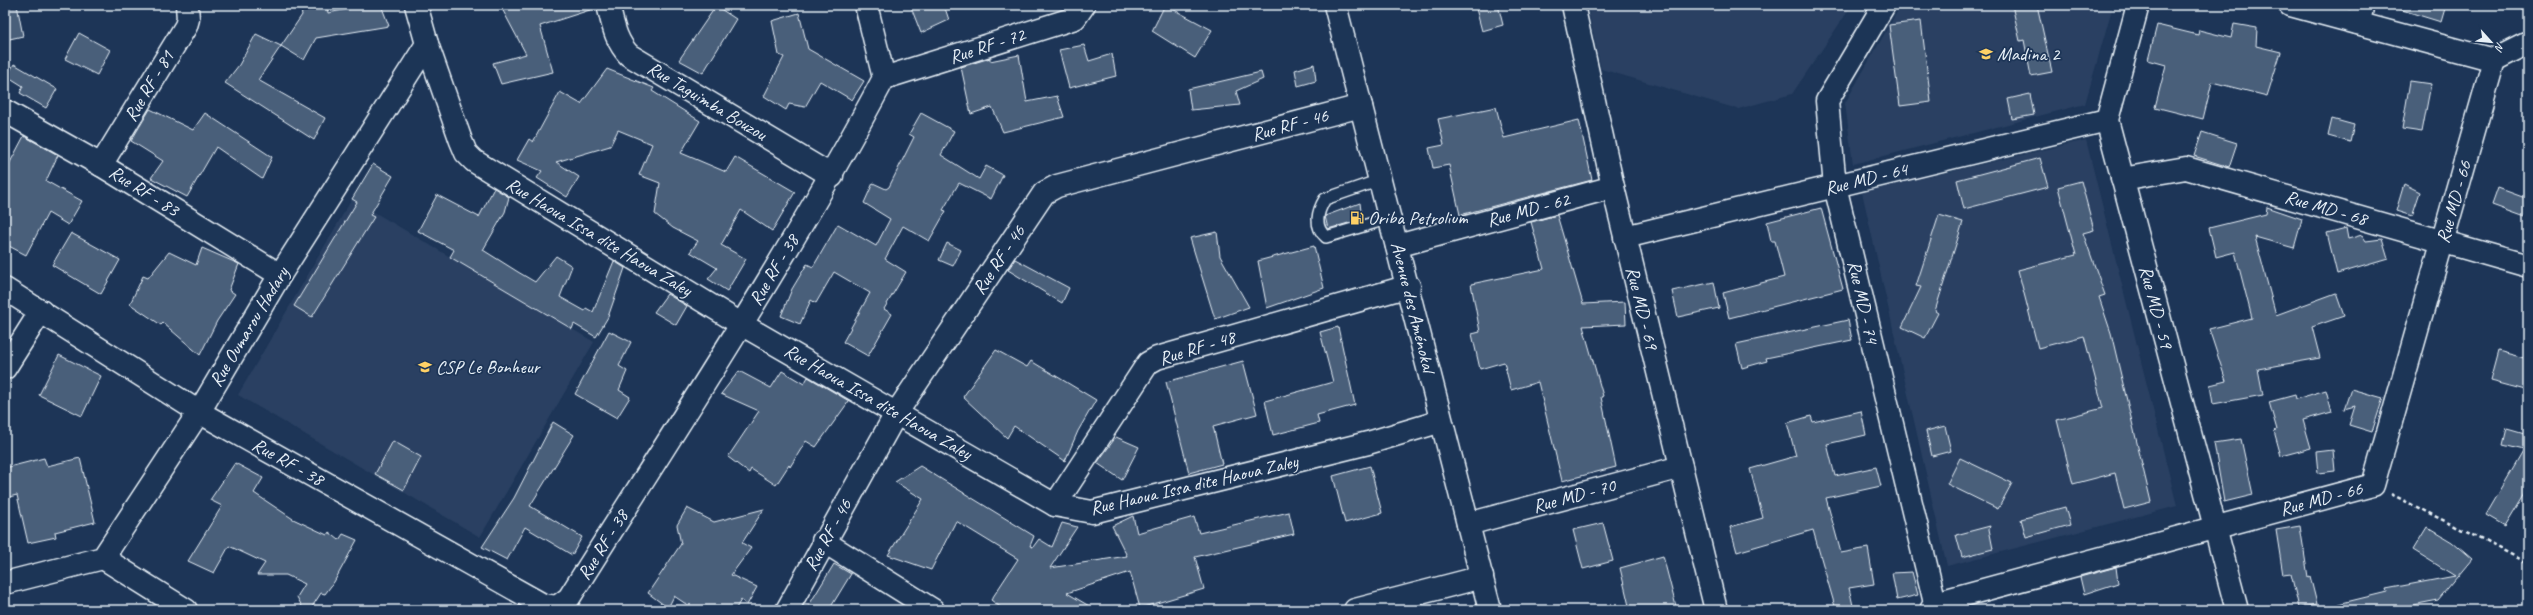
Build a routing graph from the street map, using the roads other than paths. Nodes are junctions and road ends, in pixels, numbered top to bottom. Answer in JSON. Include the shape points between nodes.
{"nodes":[{"id":1,"x":187,"y":5,"type":"edge"},
{"id":2,"x":416,"y":5,"type":"edge"},
{"id":3,"x":608,"y":5,"type":"edge"},
{"id":4,"x":866,"y":5,"type":"edge"},
{"id":5,"x":1084,"y":5,"type":"edge"},
{"id":6,"x":1335,"y":5,"type":"edge"},
{"id":7,"x":1573,"y":5,"type":"edge"},
{"id":8,"x":1884,"y":5,"type":"edge"},
{"id":9,"x":2138,"y":5,"type":"edge"},
{"id":10,"x":2290,"y":5,"type":"edge"},
{"id":11,"x":2360,"y":14,"type":"edge"},
{"id":12,"x":2528,"y":43,"type":"edge"},
{"id":13,"x":427,"y":44,"type":"junction"},
{"id":14,"x":2494,"y":60,"type":"junction"},
{"id":15,"x":884,"y":78,"type":"junction"},
{"id":16,"x":1361,"y":106,"type":"junction"},
{"id":17,"x":5,"y":111,"type":"edge"},
{"id":18,"x":2107,"y":120,"type":"junction"},
{"id":19,"x":101,"y":165,"type":"junction"},
{"id":20,"x":832,"y":176,"type":"junction"},
{"id":21,"x":2122,"y":179,"type":"junction"},
{"id":22,"x":1380,"y":180,"type":"junction"},
{"id":23,"x":1835,"y":186,"type":"junction"},
{"id":24,"x":1613,"y":187,"type":"junction"},
{"id":25,"x":1390,"y":218,"type":"junction"},
{"id":26,"x":1625,"y":237,"type":"junction"},
{"id":27,"x":2443,"y":241,"type":"junction"},
{"id":28,"x":1397,"y":246,"type":"junction"},
{"id":29,"x":2528,"y":266,"type":"edge"},
{"id":30,"x":280,"y":275,"type":"junction"},
{"id":31,"x":1409,"y":286,"type":"junction"},
{"id":32,"x":5,"y":289,"type":"edge"},
{"id":33,"x":41,"y":311,"type":"junction"},
{"id":34,"x":741,"y":324,"type":"junction"},
{"id":35,"x":5,"y":368,"type":"edge"},
{"id":36,"x":199,"y":412,"type":"junction"},
{"id":37,"x":897,"y":412,"type":"junction"},
{"id":38,"x":1435,"y":423,"type":"dead end"},
{"id":39,"x":1681,"y":467,"type":"junction"},
{"id":40,"x":1055,"y":505,"type":"junction"},
{"id":41,"x":1468,"y":524,"type":"junction"},
{"id":42,"x":2215,"y":528,"type":"junction"},
{"id":43,"x":824,"y":541,"type":"junction"},
{"id":44,"x":103,"y":558,"type":"junction"},
{"id":45,"x":1482,"y":577,"type":"junction"},
{"id":46,"x":5,"y":583,"type":"edge"},
{"id":47,"x":1415,"y":602,"type":"edge"},
{"id":48,"x":1933,"y":607,"type":"edge"},
{"id":49,"x":186,"y":610,"type":"edge"},
{"id":50,"x":787,"y":610,"type":"edge"},
{"id":51,"x":933,"y":610,"type":"edge"},
{"id":52,"x":1355,"y":610,"type":"edge"},
{"id":53,"x":1490,"y":610,"type":"edge"},
{"id":54,"x":1716,"y":610,"type":"edge"},
{"id":55,"x":2237,"y":610,"type":"edge"}],
"edges":[{"from":1,"to":19,"type":"street","name":"Rue RF - 81","via":[[186,26]]},
{"from":2,"to":13,"type":"street"},
{"from":3,"to":20,"type":"street","name":"Rue Taguimba Bouzou","via":[[620,46],[629,55]]},
{"from":4,"to":15,"type":"street"},
{"from":5,"to":15,"type":"street","name":"Rue RF - 72","via":[[1075,18]]},
{"from":6,"to":16,"type":"street","name":"Avenue des Aménokal"},
{"from":7,"to":24,"type":"street","name":"Rue MD - 69"},
{"from":8,"to":23,"type":"street","name":"Rue MD - 74","via":[[1827,101]]},
{"from":9,"to":18,"type":"street","name":"Rue MD - 59"},
{"from":10,"to":11,"type":"street"},
{"from":11,"to":14,"type":"street"},
{"from":12,"to":14,"type":"street"},
{"from":13,"to":30,"type":"street","name":"Rue Oumarou Hadary"},
{"from":13,"to":34,"type":"street","name":"Rue Haoua Issa dite Haoua Zaley","via":[[461,141],[466,153],[474,161]]},
{"from":14,"to":27,"type":"street","name":"Rue MD - 66"},
{"from":15,"to":20,"type":"street","name":"Rue RF - 38"},
{"from":16,"to":22,"type":"street","name":"Avenue des Aménokal"},
{"from":16,"to":37,"type":"street","name":"Rue RF - 46","via":[[1057,186],[1044,193]]},
{"from":17,"to":19,"type":"street","name":"Rue RF - 83"},
{"from":18,"to":21,"type":"street","name":"Rue MD - 59"},
{"from":18,"to":23,"type":"street","name":"Rue MD - 64"},
{"from":19,"to":30,"type":"street","name":"Rue RF - 83"},
{"from":20,"to":34,"type":"street","name":"Rue RF - 38"},
{"from":21,"to":27,"type":"street","name":"Rue MD - 68","via":[[2186,168]]},
{"from":21,"to":42,"type":"street","name":"Rue MD - 59"},
{"from":22,"to":25,"type":"street","name":"Avenue des Aménokal"},
{"from":22,"to":25,"type":"lane","via":[[1325,199],[1317,213],[1319,227],[1326,237]]},
{"from":23,"to":26,"type":"street","name":"Rue MD - 64"},
{"from":23,"to":48,"type":"street","name":"Rue MD - 74"},
{"from":24,"to":26,"type":"street","name":"Rue MD - 69"},
{"from":24,"to":28,"type":"street","name":"Rue MD - 62"},
{"from":25,"to":28,"type":"street","name":"Avenue des Aménokal"},
{"from":26,"to":39,"type":"street","name":"Rue MD - 69"},
{"from":27,"to":29,"type":"street","name":"Rue MD - 68"},
{"from":27,"to":42,"type":"street","name":"Rue MD - 66","via":[[2373,485]]},
{"from":28,"to":31,"type":"street","name":"Avenue des Aménokal"},
{"from":30,"to":36,"type":"street","name":"Rue Oumarou Hadary"},
{"from":31,"to":40,"type":"street","name":"Rue RF - 48","via":[[1157,358],[1148,363]]},
{"from":31,"to":41,"type":"street","name":"Avenue des Aménokal"},
{"from":32,"to":33,"type":"street","name":"Rue RF - 38"},
{"from":33,"to":35,"type":"street"},
{"from":33,"to":36,"type":"street","name":"Rue RF - 38"},
{"from":34,"to":36,"type":"street","name":"Rue RF - 38","via":[[569,598],[557,607],[543,605]]},
{"from":34,"to":37,"type":"street","name":"Rue Haoua Issa dite Haoua Zaley"},
{"from":36,"to":44,"type":"street","name":"Rue Oumarou Hadary"},
{"from":37,"to":40,"type":"street","name":"Rue Haoua Issa dite Haoua Zaley"},
{"from":37,"to":43,"type":"street","name":"Rue RF - 46"},
{"from":38,"to":40,"type":"street","name":"Rue Haoua Issa dite Haoua Zaley","via":[[1368,443],[1092,512]]},
{"from":39,"to":41,"type":"street","name":"Rue MD - 70"},
{"from":39,"to":54,"type":"street","name":"Rue MD - 69"},
{"from":41,"to":45,"type":"street","name":"Avenue des Aménokal"},
{"from":42,"to":48,"type":"street","name":"Rue MD - 66"},
{"from":42,"to":55,"type":"street","name":"Rue MD - 59"},
{"from":43,"to":50,"type":"street","name":"Rue RF - 46"},
{"from":43,"to":51,"type":"street"},
{"from":44,"to":46,"type":"street"},
{"from":44,"to":49,"type":"street"},
{"from":45,"to":47,"type":"street"},
{"from":45,"to":53,"type":"street","name":"Avenue des Aménokal"},
{"from":47,"to":52,"type":"street"}]}
